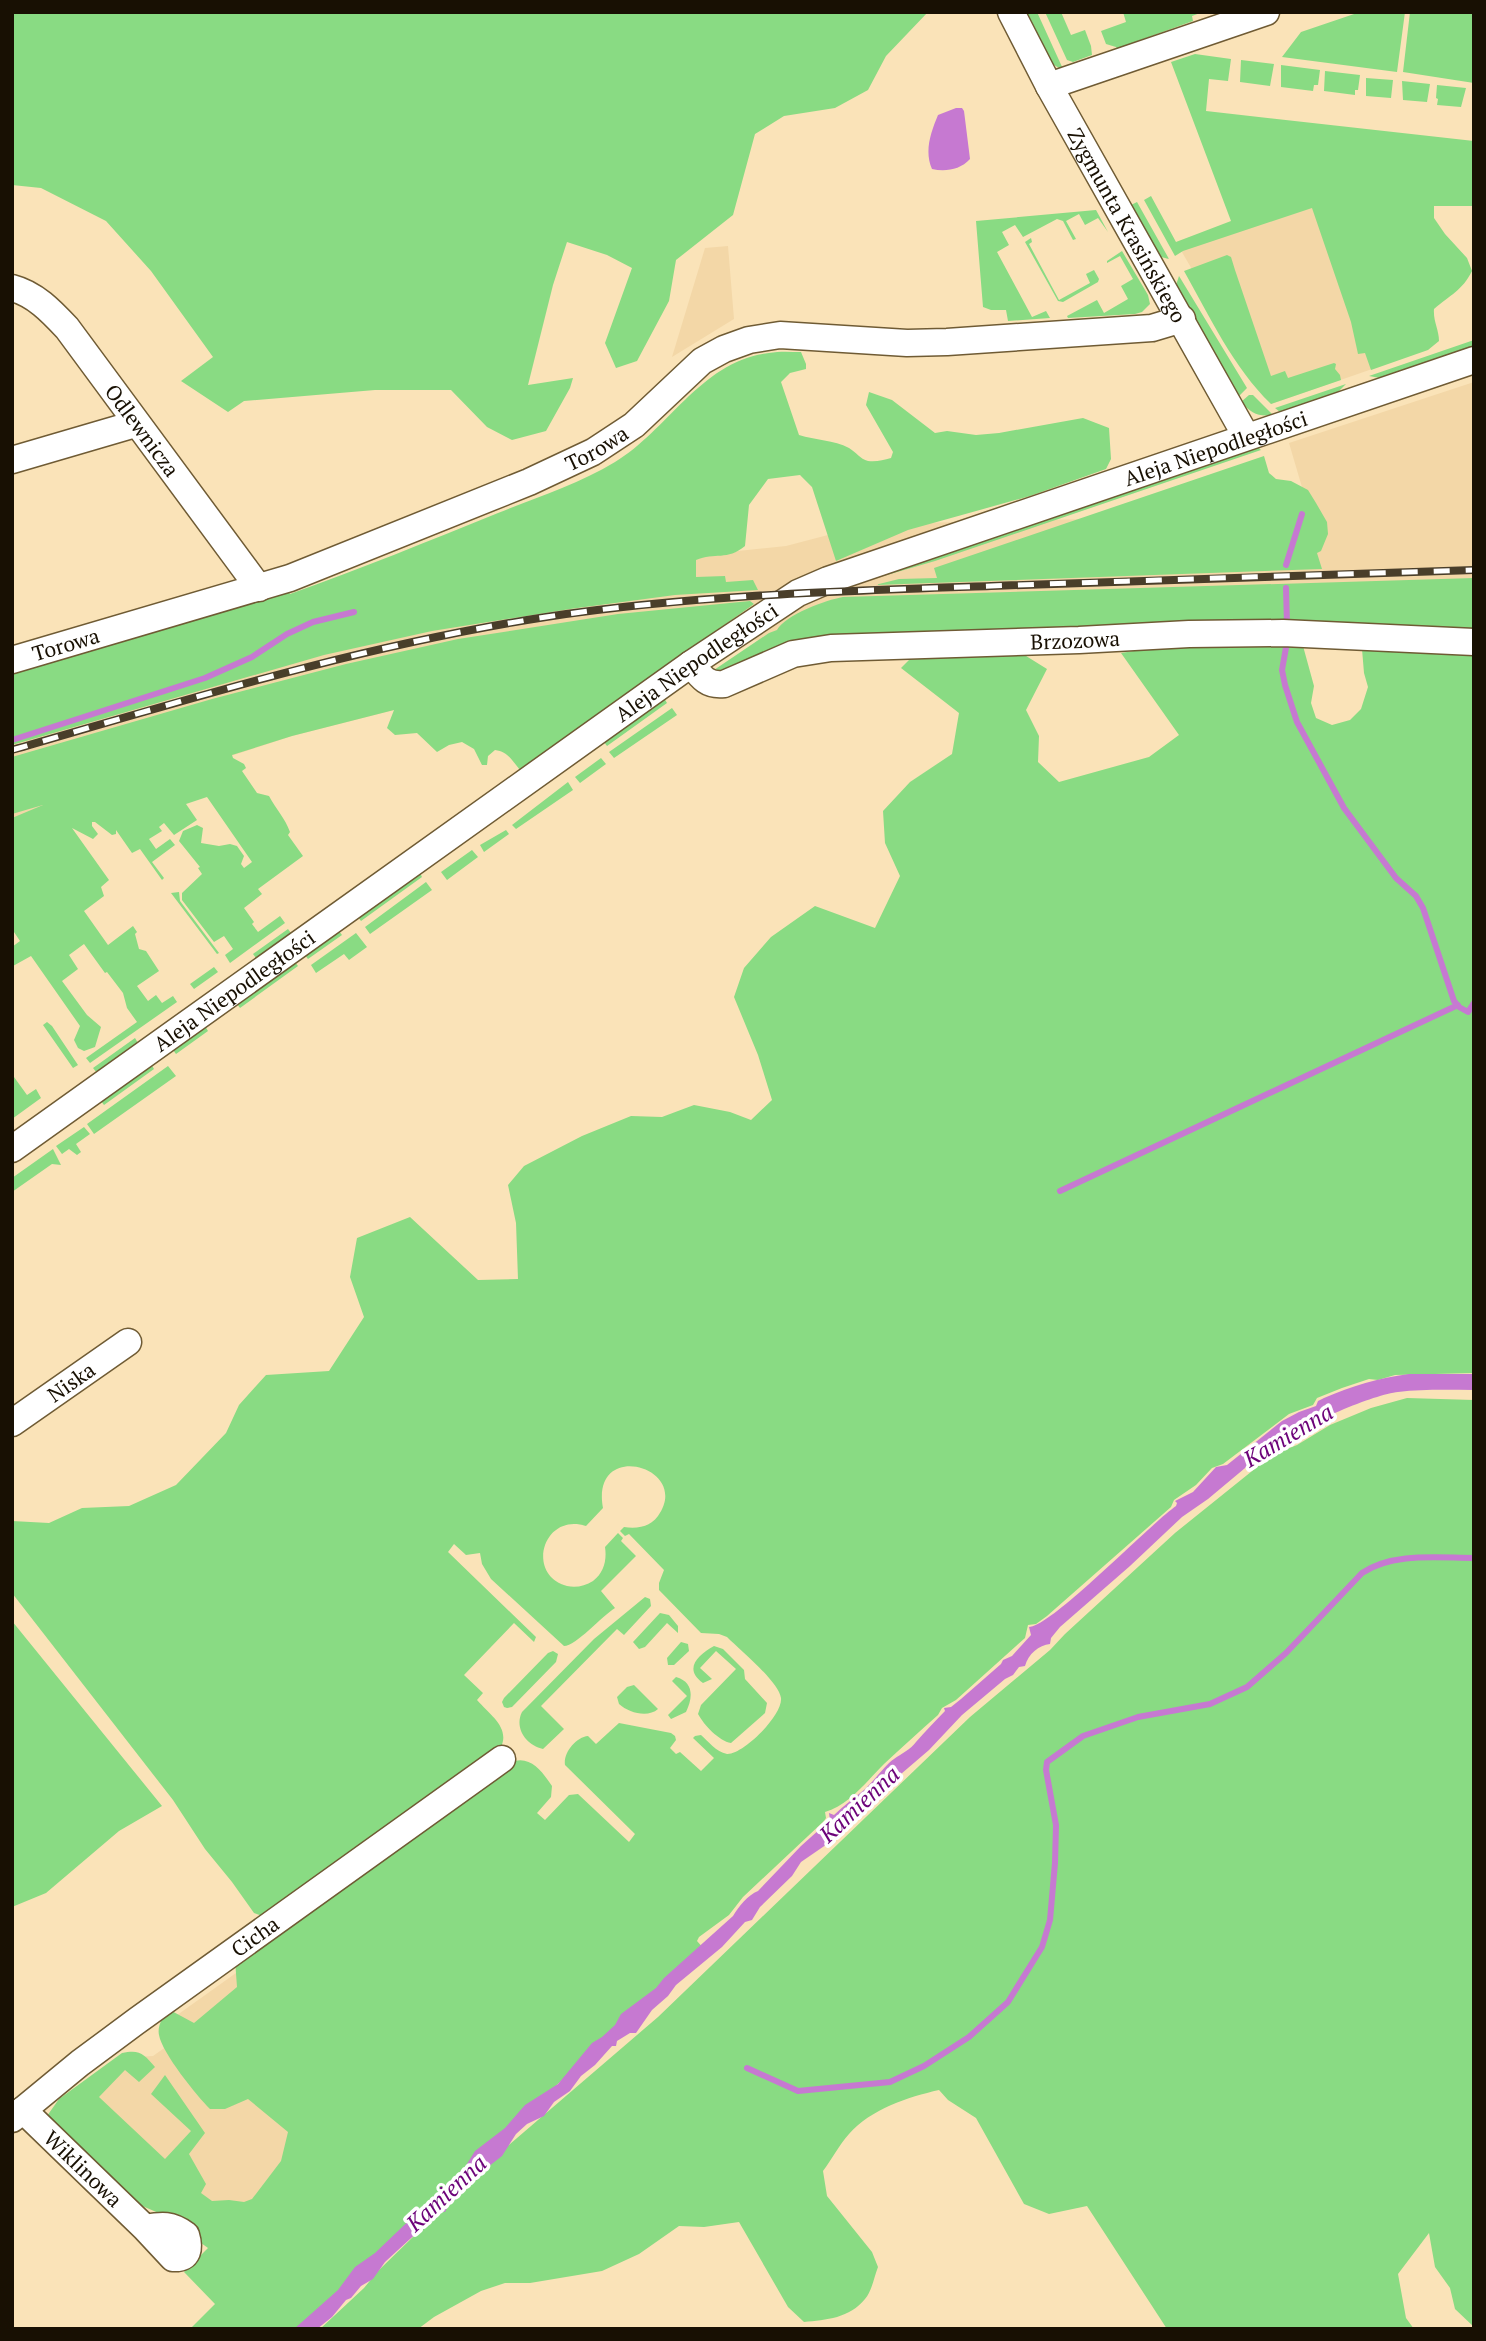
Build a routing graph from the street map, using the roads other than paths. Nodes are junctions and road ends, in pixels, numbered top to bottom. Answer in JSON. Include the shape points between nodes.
{"nodes":[{"id":1,"x":1011,"y":12,"type":"edge"},
{"id":2,"x":1266,"y":12,"type":"edge"},
{"id":3,"x":1049,"y":86,"type":"junction"},
{"id":4,"x":12,"y":288,"type":"edge"},
{"id":5,"x":1182,"y":319,"type":"junction"},
{"id":6,"x":1474,"y":360,"type":"edge"},
{"id":7,"x":135,"y":424,"type":"junction"},
{"id":8,"x":1246,"y":436,"type":"junction"},
{"id":9,"x":12,"y":460,"type":"edge"},
{"id":10,"x":259,"y":588,"type":"junction"},
{"id":11,"x":1474,"y":642,"type":"edge"},
{"id":12,"x":12,"y":660,"type":"edge"},
{"id":13,"x":691,"y":664,"type":"junction"},
{"id":14,"x":12,"y":1149,"type":"edge"},
{"id":15,"x":128,"y":1342,"type":"dead end"},
{"id":16,"x":12,"y":1423,"type":"edge"},
{"id":17,"x":502,"y":1759,"type":"dead end"},
{"id":18,"x":18,"y":2115,"type":"edge"},
{"id":19,"x":145,"y":2228,"type":"dead end"}],
"edges":[{"from":1,"to":3,"type":"street","name":"Zygmunta Krasińskiego"},
{"from":2,"to":3,"type":"street"},
{"from":3,"to":5,"type":"street","name":"Zygmunta Krasińskiego"},
{"from":4,"to":7,"type":"street","name":"Odlewnicza","via":[[45,305],[66,328]]},
{"from":5,"to":8,"type":"street","name":"Zygmunta Krasińskiego"},
{"from":5,"to":10,"type":"street","name":"Torowa","via":[[1152,328],[947,342],[780,335],[749,340],[697,365],[634,425],[587,456]]},
{"from":6,"to":8,"type":"street","name":"Aleja Niepodległości"},
{"from":7,"to":9,"type":"street"},
{"from":7,"to":10,"type":"street","name":"Odlewnicza"},
{"from":8,"to":13,"type":"street","name":"Aleja Niepodległości","via":[[828,580],[798,593]]},
{"from":10,"to":12,"type":"street","name":"Torowa"},
{"from":11,"to":13,"type":"street","name":"Brzozowa","via":[[1283,633],[831,648],[793,654],[717,685],[703,679]]},
{"from":13,"to":14,"type":"street","name":"Aleja Niepodległości"},
{"from":15,"to":16,"type":"street","name":"Niska"},
{"from":17,"to":18,"type":"street","name":"Cicha","via":[[80,2063]]},
{"from":18,"to":19,"type":"street","name":"Wiklinowa"}]}
